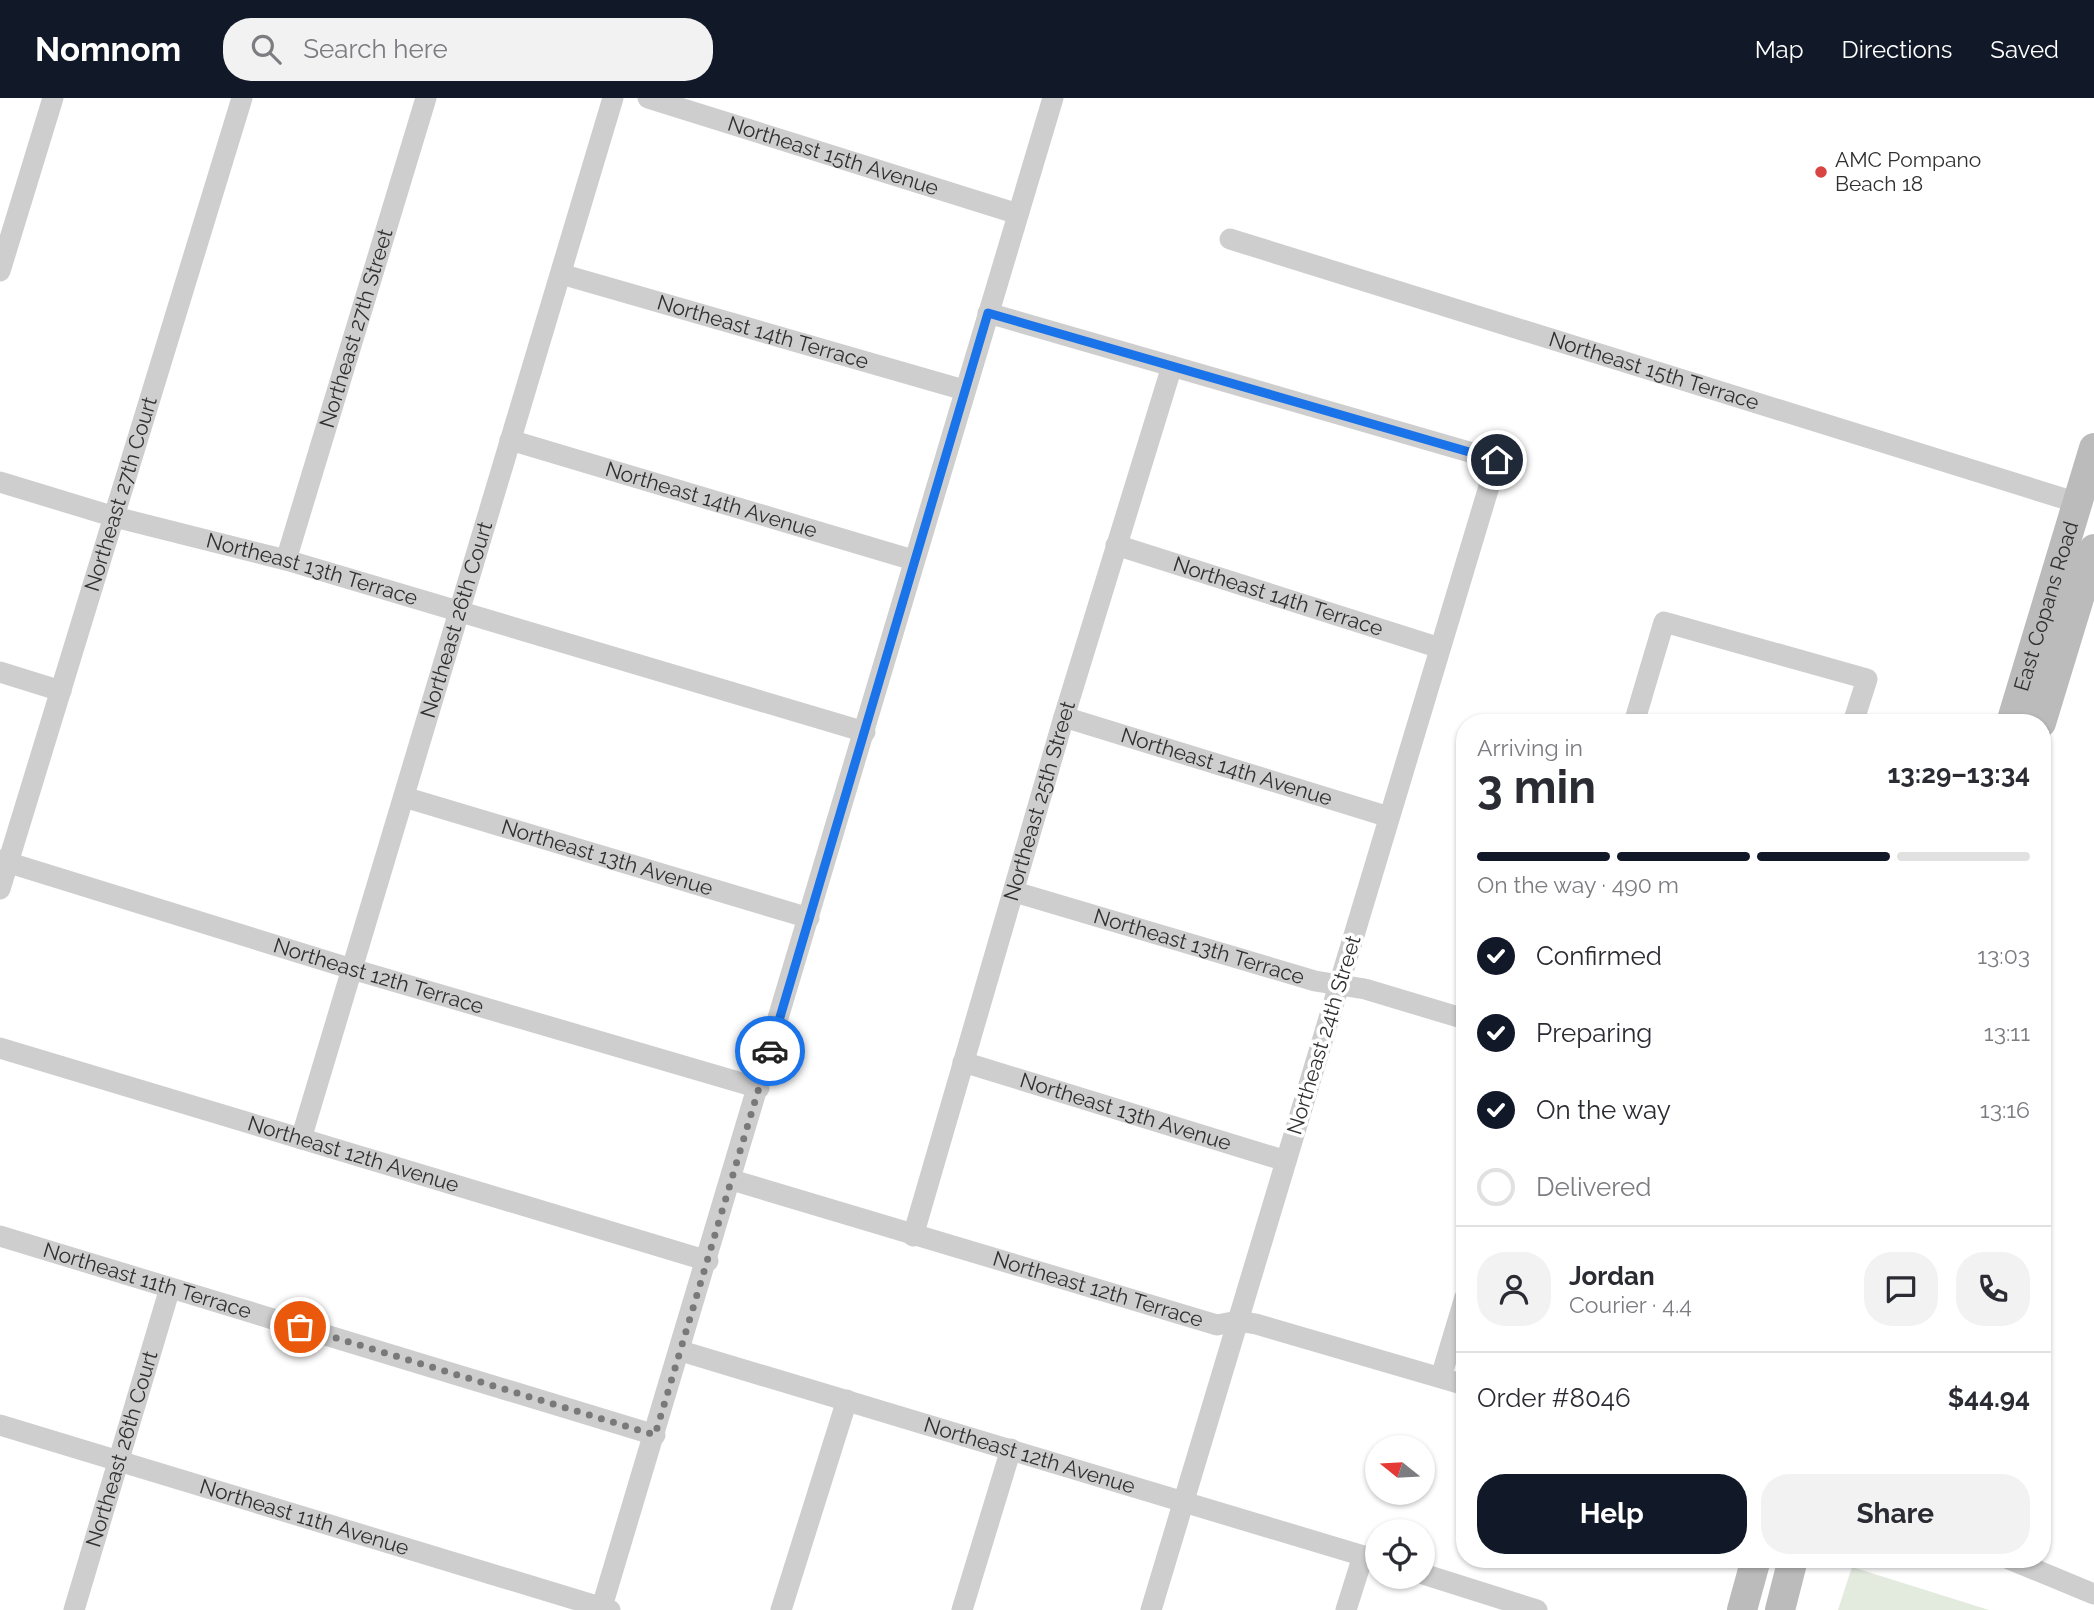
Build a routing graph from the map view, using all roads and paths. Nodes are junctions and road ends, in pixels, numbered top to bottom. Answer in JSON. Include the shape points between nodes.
{"nodes":[{"id":1,"x":53,"y":98,"type":"edge"},
{"id":2,"x":242,"y":98,"type":"edge"},
{"id":3,"x":426,"y":98,"type":"edge"},
{"id":4,"x":613,"y":98,"type":"edge"},
{"id":5,"x":648,"y":98,"type":"edge"},
{"id":6,"x":1054,"y":98,"type":"edge"},
{"id":7,"x":1018,"y":214,"type":"junction"},
{"id":8,"x":1230,"y":239,"type":"dead end"},
{"id":9,"x":0,"y":271,"type":"edge"},
{"id":10,"x":561,"y":274,"type":"junction"},
{"id":11,"x":988,"y":313,"type":"junction"},
{"id":12,"x":1172,"y":366,"type":"junction"},
{"id":13,"x":964,"y":390,"type":"junction"},
{"id":14,"x":510,"y":440,"type":"junction"},
{"id":15,"x":2094,"y":448,"type":"edge"},
{"id":16,"x":0,"y":482,"type":"edge"},
{"id":17,"x":2078,"y":503,"type":"junction"},
{"id":18,"x":115,"y":517,"type":"junction"},
{"id":19,"x":1116,"y":545,"type":"junction"},
{"id":20,"x":2094,"y":549,"type":"edge"},
{"id":21,"x":913,"y":560,"type":"junction"},
{"id":22,"x":286,"y":561,"type":"junction"},
{"id":23,"x":459,"y":612,"type":"junction"},
{"id":24,"x":1440,"y":648,"type":"junction"},
{"id":25,"x":0,"y":672,"type":"edge"},
{"id":26,"x":61,"y":691,"type":"junction"},
{"id":27,"x":1637,"y":714,"type":"edge"},
{"id":28,"x":1856,"y":714,"type":"edge"},
{"id":29,"x":2014,"y":714,"type":"edge"},
{"id":30,"x":2044,"y":714,"type":"edge"},
{"id":31,"x":1064,"y":717,"type":"junction"},
{"id":32,"x":865,"y":732,"type":"junction"},
{"id":33,"x":404,"y":797,"type":"junction"},
{"id":34,"x":1389,"y":817,"type":"junction"},
{"id":35,"x":4,"y":861,"type":"edge"},
{"id":36,"x":0,"y":889,"type":"edge"},
{"id":37,"x":1015,"y":892,"type":"junction"},
{"id":38,"x":809,"y":918,"type":"junction"},
{"id":39,"x":352,"y":969,"type":"junction"},
{"id":40,"x":1339,"y":986,"type":"junction"},
{"id":41,"x":1456,"y":1016,"type":"edge"},
{"id":42,"x":0,"y":1048,"type":"edge"},
{"id":43,"x":963,"y":1062,"type":"junction"},
{"id":44,"x":759,"y":1088,"type":"junction"},
{"id":45,"x":301,"y":1139,"type":"junction"},
{"id":46,"x":1286,"y":1161,"type":"junction"},
{"id":47,"x":732,"y":1181,"type":"junction"},
{"id":48,"x":0,"y":1236,"type":"edge"},
{"id":49,"x":913,"y":1236,"type":"junction"},
{"id":50,"x":708,"y":1261,"type":"junction"},
{"id":51,"x":170,"y":1287,"type":"junction"},
{"id":52,"x":1238,"y":1321,"type":"junction"},
{"id":53,"x":1456,"y":1327,"type":"edge"},
{"id":54,"x":681,"y":1351,"type":"junction"},
{"id":55,"x":1441,"y":1377,"type":"junction"},
{"id":56,"x":1456,"y":1382,"type":"edge"},
{"id":57,"x":846,"y":1400,"type":"junction"},
{"id":58,"x":0,"y":1425,"type":"edge"},
{"id":59,"x":655,"y":1435,"type":"junction"},
{"id":60,"x":1011,"y":1449,"type":"junction"},
{"id":61,"x":118,"y":1461,"type":"junction"},
{"id":62,"x":1184,"y":1501,"type":"junction"},
{"id":63,"x":1365,"y":1556,"type":"edge"},
{"id":64,"x":1754,"y":1568,"type":"edge"},
{"id":65,"x":1791,"y":1568,"type":"edge"},
{"id":66,"x":2031,"y":1568,"type":"edge"},
{"id":67,"x":1365,"y":1569,"type":"edge"},
{"id":68,"x":1435,"y":1578,"type":"edge"},
{"id":69,"x":2094,"y":1594,"type":"edge"},
{"id":70,"x":605,"y":1609,"type":"edge"},
{"id":71,"x":74,"y":1610,"type":"edge"},
{"id":72,"x":781,"y":1610,"type":"edge"},
{"id":73,"x":962,"y":1610,"type":"edge"},
{"id":74,"x":1152,"y":1610,"type":"edge"},
{"id":75,"x":1346,"y":1610,"type":"edge"},
{"id":76,"x":1535,"y":1610,"type":"edge"},
{"id":77,"x":1742,"y":1610,"type":"edge"},
{"id":78,"x":1780,"y":1610,"type":"edge"}],
"edges":[{"from":1,"to":9,"type":"street"},
{"from":2,"to":18,"type":"street","name":"Northeast 27th Court"},
{"from":3,"to":22,"type":"street","name":"Northeast 27th Street"},
{"from":4,"to":10,"type":"street","name":"Northeast 26th Court"},
{"from":5,"to":7,"type":"street","name":"Northeast 15th Avenue"},
{"from":6,"to":7,"type":"street"},
{"from":7,"to":11,"type":"street"},
{"from":8,"to":17,"type":"street","name":"Northeast 15th Terrace"},
{"from":10,"to":13,"type":"street","name":"Northeast 14th Terrace"},
{"from":10,"to":14,"type":"street","name":"Northeast 26th Court"},
{"from":11,"to":12,"type":"street"},
{"from":11,"to":13,"type":"street"},
{"from":12,"to":19,"type":"street","name":"Northeast 25th Street"},
{"from":12,"to":24,"type":"street","name":"Northeast 24th Street","via":[[1497,460]]},
{"from":13,"to":21,"type":"street"},
{"from":14,"to":21,"type":"street","name":"Northeast 14th Avenue"},
{"from":14,"to":23,"type":"street","name":"Northeast 26th Court"},
{"from":15,"to":17,"type":"main road","name":"East Copans Road"},
{"from":16,"to":18,"type":"street","name":"Northeast 13th Terrace"},
{"from":17,"to":29,"type":"main road","name":"East Copans Road"},
{"from":18,"to":22,"type":"street","name":"Northeast 13th Terrace"},
{"from":18,"to":26,"type":"street","name":"Northeast 27th Court"},
{"from":19,"to":24,"type":"street","name":"Northeast 14th Terrace"},
{"from":19,"to":31,"type":"street","name":"Northeast 25th Street"},
{"from":20,"to":30,"type":"main road","name":"East Copans Road"},
{"from":21,"to":32,"type":"street"},
{"from":22,"to":23,"type":"street","name":"Northeast 13th Terrace"},
{"from":23,"to":32,"type":"street","name":"Northeast 13th Terrace"},
{"from":23,"to":33,"type":"street","name":"Northeast 26th Court"},
{"from":24,"to":34,"type":"street","name":"Northeast 24th Street"},
{"from":25,"to":26,"type":"street"},
{"from":26,"to":35,"type":"street","name":"Northeast 27th Court"},
{"from":27,"to":28,"type":"street","via":[[1664,622],[1867,679]]},
{"from":31,"to":34,"type":"street","name":"Northeast 14th Avenue"},
{"from":31,"to":37,"type":"street","name":"Northeast 25th Street"},
{"from":32,"to":38,"type":"street"},
{"from":33,"to":38,"type":"street","name":"Northeast 13th Avenue"},
{"from":33,"to":39,"type":"street","name":"Northeast 26th Court"},
{"from":34,"to":40,"type":"street","name":"Northeast 24th Street"},
{"from":35,"to":36,"type":"street","name":"Northeast 27th Court"},
{"from":35,"to":39,"type":"street","name":"Northeast 12th Terrace"},
{"from":37,"to":40,"type":"street","name":"Northeast 13th Terrace"},
{"from":37,"to":43,"type":"street","name":"Northeast 25th Street"},
{"from":38,"to":44,"type":"street"},
{"from":39,"to":44,"type":"street","name":"Northeast 12th Terrace"},
{"from":39,"to":45,"type":"street","name":"Northeast 26th Court"},
{"from":40,"to":41,"type":"street","name":"Northeast 13th Terrace","via":[[1365,989]]},
{"from":40,"to":46,"type":"street","name":"Northeast 24th Street"},
{"from":42,"to":45,"type":"street","name":"Northeast 12th Avenue"},
{"from":43,"to":46,"type":"street","name":"Northeast 13th Avenue"},
{"from":43,"to":49,"type":"street","name":"Northeast 25th Street"},
{"from":44,"to":47,"type":"street"},
{"from":45,"to":50,"type":"street","name":"Northeast 12th Avenue"},
{"from":46,"to":52,"type":"street","name":"Northeast 24th Street"},
{"from":47,"to":49,"type":"street","name":"Northeast 12th Terrace"},
{"from":47,"to":50,"type":"street"},
{"from":48,"to":51,"type":"street","name":"Northeast 11th Terrace"},
{"from":49,"to":52,"type":"street","name":"Northeast 12th Terrace","via":[[1217,1325]]},
{"from":50,"to":54,"type":"street"},
{"from":51,"to":59,"type":"street","name":"Northeast 11th Terrace"},
{"from":51,"to":61,"type":"street","name":"Northeast 26th Court"},
{"from":52,"to":55,"type":"street","name":"Northeast 12th Terrace"},
{"from":52,"to":62,"type":"street","name":"Northeast 24th Street"},
{"from":53,"to":55,"type":"street"},
{"from":54,"to":57,"type":"street","name":"Northeast 12th Avenue"},
{"from":54,"to":59,"type":"street"},
{"from":55,"to":56,"type":"street","name":"Northeast 12th Terrace"},
{"from":57,"to":60,"type":"street","name":"Northeast 12th Avenue"},
{"from":57,"to":72,"type":"street"},
{"from":58,"to":61,"type":"street","name":"Northeast 11th Avenue"},
{"from":59,"to":70,"type":"street"},
{"from":60,"to":62,"type":"street","name":"Northeast 12th Avenue"},
{"from":60,"to":73,"type":"street"},
{"from":61,"to":70,"type":"street","name":"Northeast 11th Avenue"},
{"from":61,"to":71,"type":"street","name":"Northeast 26th Court"},
{"from":62,"to":63,"type":"street","name":"Northeast 12th Avenue"},
{"from":62,"to":74,"type":"street","name":"Northeast 24th Street"},
{"from":64,"to":77,"type":"main road"},
{"from":65,"to":78,"type":"main road"},
{"from":66,"to":69,"type":"street"},
{"from":67,"to":75,"type":"street"},
{"from":68,"to":76,"type":"street"}]}
